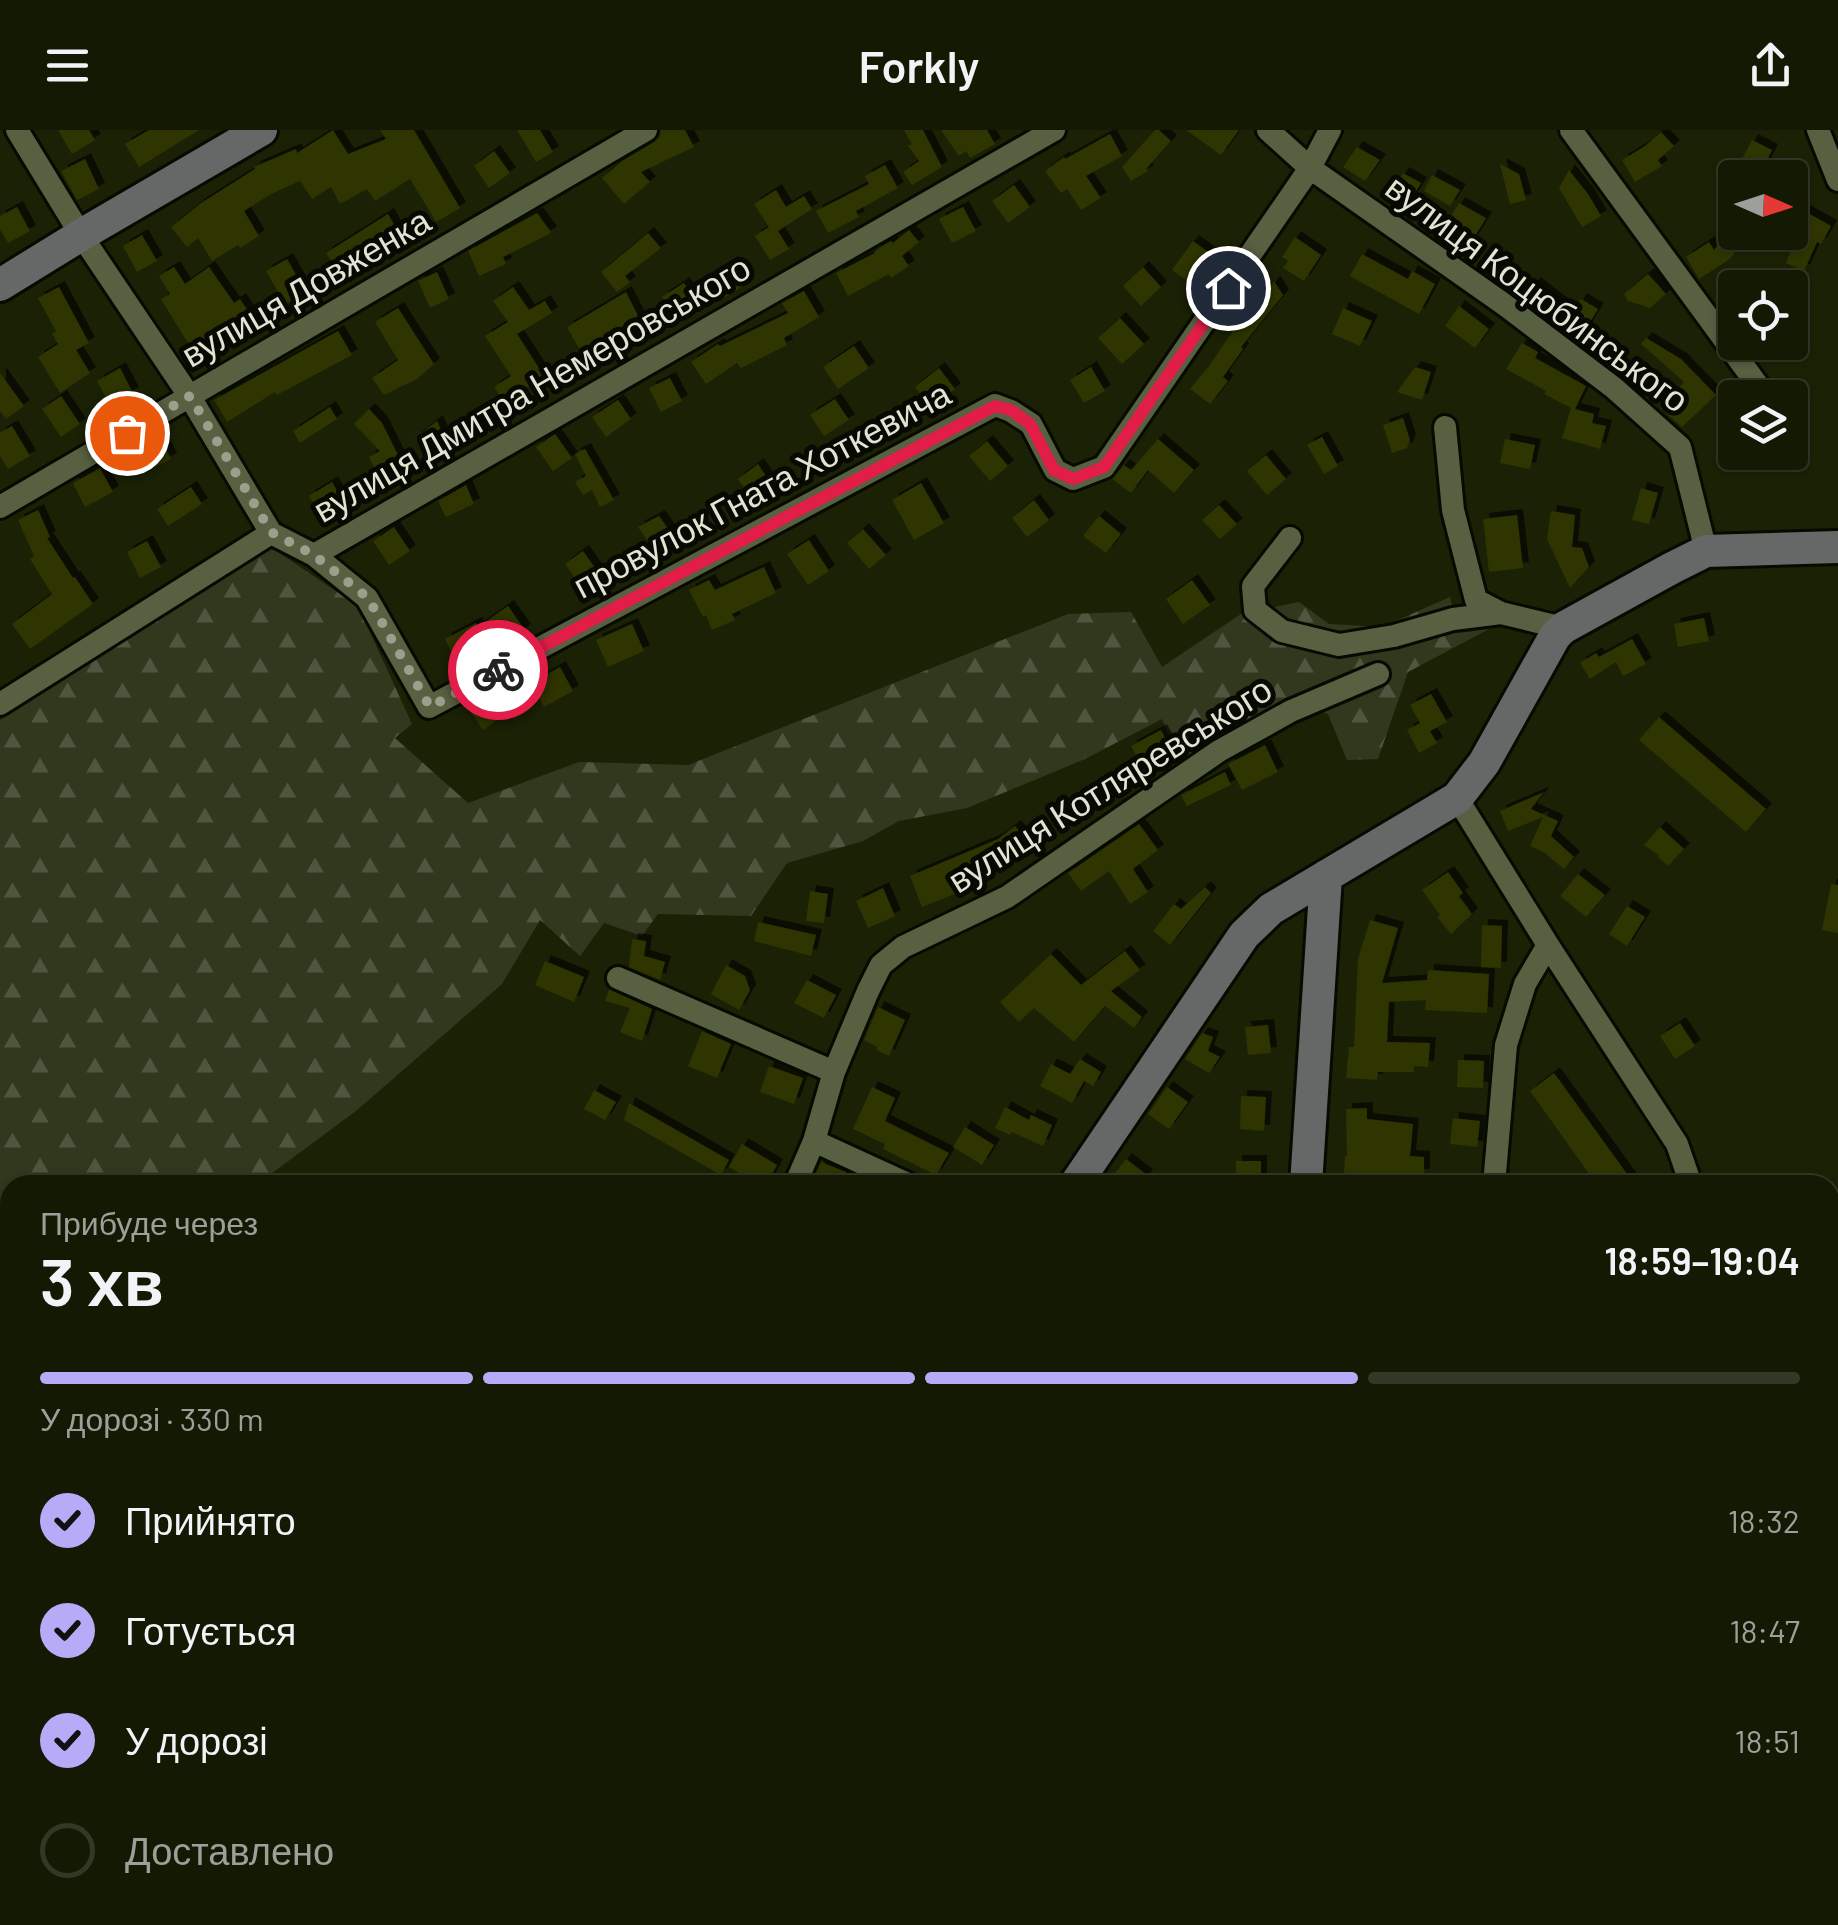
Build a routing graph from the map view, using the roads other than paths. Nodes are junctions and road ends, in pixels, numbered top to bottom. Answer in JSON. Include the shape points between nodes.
{"nodes":[{"id":1,"x":17,"y":130,"type":"edge"},
{"id":2,"x":261,"y":130,"type":"edge"},
{"id":3,"x":646,"y":130,"type":"edge"},
{"id":4,"x":1054,"y":130,"type":"edge"},
{"id":5,"x":1268,"y":130,"type":"edge"},
{"id":6,"x":1330,"y":130,"type":"edge"},
{"id":7,"x":1572,"y":130,"type":"edge"},
{"id":8,"x":1818,"y":130,"type":"edge"},
{"id":9,"x":1310,"y":168,"type":"junction"},
{"id":10,"x":1838,"y":180,"type":"edge"},
{"id":11,"x":80,"y":235,"type":"junction"},
{"id":12,"x":0,"y":285,"type":"edge"},
{"id":13,"x":1754,"y":380,"type":"edge"},
{"id":14,"x":190,"y":396,"type":"junction"},
{"id":15,"x":1444,"y":427,"type":"dead end"},
{"id":16,"x":0,"y":507,"type":"edge"},
{"id":17,"x":271,"y":532,"type":"junction"},
{"id":18,"x":1290,"y":538,"type":"dead end"},
{"id":19,"x":1838,"y":547,"type":"edge"},
{"id":20,"x":1706,"y":551,"type":"junction"},
{"id":21,"x":314,"y":555,"type":"junction"},
{"id":22,"x":1501,"y":613,"type":"junction"},
{"id":23,"x":1563,"y":628,"type":"junction"},
{"id":24,"x":1378,"y":674,"type":"dead end"},
{"id":25,"x":0,"y":704,"type":"edge"},
{"id":26,"x":1457,"y":798,"type":"junction"},
{"id":27,"x":1326,"y":876,"type":"junction"},
{"id":28,"x":1548,"y":945,"type":"junction"},
{"id":29,"x":618,"y":978,"type":"dead end"},
{"id":30,"x":834,"y":1072,"type":"junction"},
{"id":31,"x":814,"y":1141,"type":"junction"},
{"id":32,"x":799,"y":1175,"type":"edge"},
{"id":33,"x":888,"y":1175,"type":"edge"},
{"id":34,"x":1082,"y":1175,"type":"edge"},
{"id":35,"x":1307,"y":1175,"type":"edge"},
{"id":36,"x":1495,"y":1175,"type":"edge"},
{"id":37,"x":1688,"y":1175,"type":"edge"}],
"edges":[{"from":1,"to":11,"type":"street"},
{"from":2,"to":11,"type":"street"},
{"from":3,"to":14,"type":"street","name":"вулиця Довженка"},
{"from":4,"to":21,"type":"street","name":"вулиця Дмитра Немеровського"},
{"from":5,"to":9,"type":"street","name":"вулиця Коцюбинського"},
{"from":6,"to":9,"type":"street"},
{"from":7,"to":13,"type":"street"},
{"from":8,"to":10,"type":"street"},
{"from":9,"to":20,"type":"street","name":"вулиця Коцюбинського","via":[[1505,304],[1680,447]]},
{"from":9,"to":21,"type":"street","name":"провулок Гната Хоткевича","via":[[1104,467],[1073,479],[1054,470],[1030,424],[995,406],[430,707],[368,598]]},
{"from":11,"to":12,"type":"street"},
{"from":11,"to":14,"type":"street"},
{"from":14,"to":16,"type":"street","name":"вулиця Довженка"},
{"from":14,"to":17,"type":"street"},
{"from":15,"to":22,"type":"street","via":[[1453,510],[1476,600]]},
{"from":17,"to":21,"type":"street","name":"вулиця Дмитра Немеровського"},
{"from":17,"to":25,"type":"street","name":"вулиця Дмитра Немеровського"},
{"from":18,"to":22,"type":"street","via":[[1253,586],[1255,610],[1282,631],[1339,644]]},
{"from":19,"to":20,"type":"street"},
{"from":20,"to":23,"type":"street"},
{"from":22,"to":23,"type":"street"},
{"from":23,"to":26,"type":"street"},
{"from":24,"to":30,"type":"street","name":"вулиця Котляревського","via":[[1219,751],[1007,897],[903,947],[881,965]]},
{"from":26,"to":27,"type":"street"},
{"from":26,"to":28,"type":"street"},
{"from":27,"to":34,"type":"street","via":[[1270,909],[1244,936]]},
{"from":27,"to":35,"type":"street"},
{"from":28,"to":36,"type":"street","via":[[1525,984],[1506,1045]]},
{"from":28,"to":37,"type":"street","via":[[1677,1144]]},
{"from":29,"to":30,"type":"street"},
{"from":30,"to":31,"type":"street","name":"вулиця Котляревського"},
{"from":31,"to":32,"type":"street","name":"вулиця Котляревського"},
{"from":31,"to":33,"type":"street"}]}
